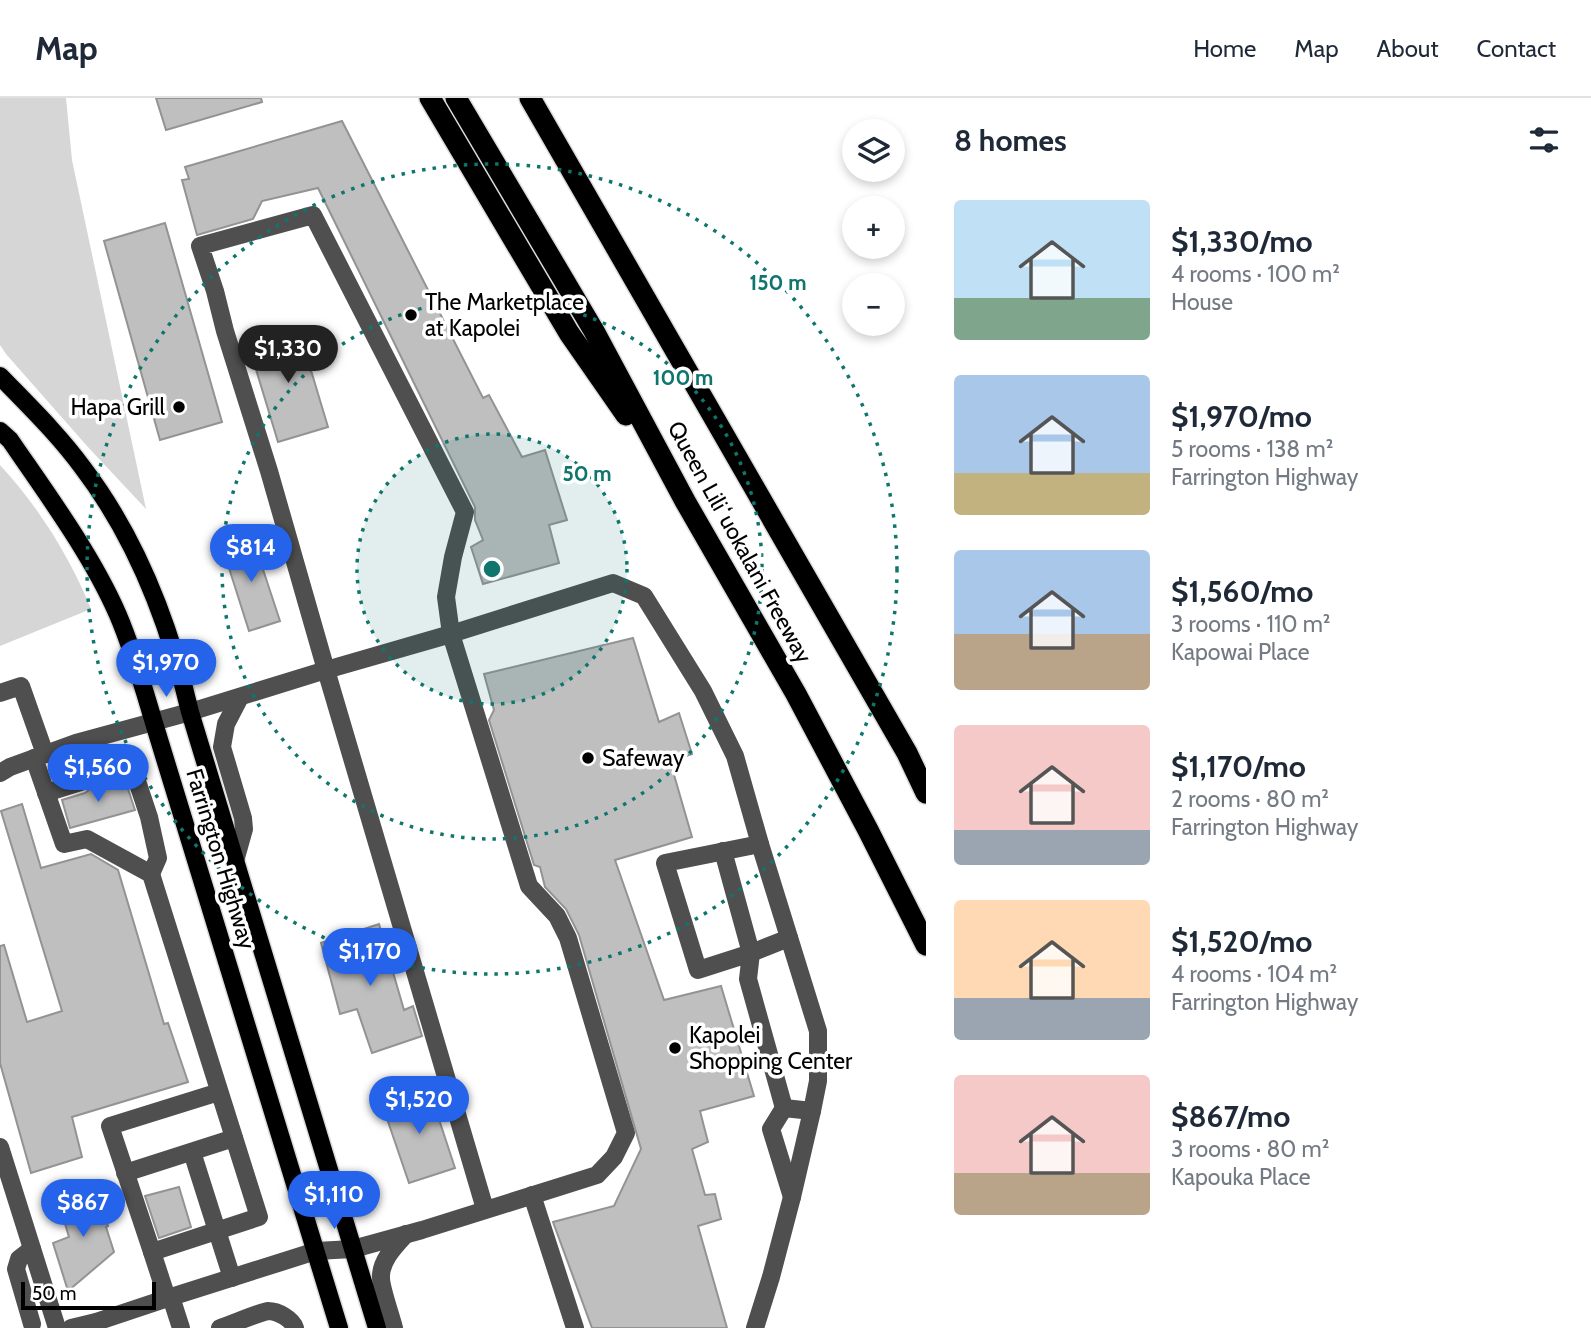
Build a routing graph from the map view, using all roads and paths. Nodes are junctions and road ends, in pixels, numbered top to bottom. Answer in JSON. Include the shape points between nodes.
{"nodes":[{"id":1,"x":430,"y":98,"type":"edge"},
{"id":2,"x":456,"y":98,"type":"edge"},
{"id":3,"x":530,"y":98,"type":"edge"},
{"id":4,"x":546,"y":98,"type":"edge"},
{"id":5,"x":641,"y":293,"type":"junction"},
{"id":6,"x":0,"y":376,"type":"edge"},
{"id":7,"x":0,"y":431,"type":"edge"},
{"id":8,"x":685,"y":501,"type":"junction"},
{"id":9,"x":451,"y":634,"type":"junction"},
{"id":10,"x":326,"y":670,"type":"junction"},
{"id":11,"x":0,"y":693,"type":"edge"},
{"id":12,"x":240,"y":697,"type":"junction"},
{"id":13,"x":190,"y":712,"type":"junction"},
{"id":14,"x":154,"y":723,"type":"junction"},
{"id":15,"x":907,"y":753,"type":"junction"},
{"id":16,"x":40,"y":756,"type":"junction"},
{"id":17,"x":0,"y":773,"type":"edge"},
{"id":18,"x":926,"y":780,"type":"edge"},
{"id":19,"x":46,"y":793,"type":"junction"},
{"id":20,"x":926,"y":793,"type":"edge"},
{"id":21,"x":760,"y":844,"type":"junction"},
{"id":22,"x":723,"y":851,"type":"junction"},
{"id":23,"x":235,"y":861,"type":"junction"},
{"id":24,"x":151,"y":874,"type":"junction"},
{"id":25,"x":789,"y":938,"type":"junction"},
{"id":26,"x":926,"y":945,"type":"edge"},
{"id":27,"x":751,"y":953,"type":"junction"},
{"id":28,"x":219,"y":1092,"type":"junction"},
{"id":29,"x":784,"y":1108,"type":"junction"},
{"id":30,"x":812,"y":1111,"type":"junction"},
{"id":31,"x":234,"y":1138,"type":"junction"},
{"id":32,"x":0,"y":1147,"type":"edge"},
{"id":33,"x":192,"y":1152,"type":"junction"},
{"id":34,"x":3,"y":1166,"type":"edge"},
{"id":35,"x":125,"y":1173,"type":"junction"},
{"id":36,"x":532,"y":1195,"type":"junction"},
{"id":37,"x":792,"y":1197,"type":"junction"},
{"id":38,"x":485,"y":1209,"type":"junction"},
{"id":39,"x":217,"y":1231,"type":"junction"},
{"id":40,"x":406,"y":1234,"type":"junction"},
{"id":41,"x":32,"y":1249,"type":"junction"},
{"id":42,"x":353,"y":1249,"type":"junction"},
{"id":43,"x":316,"y":1251,"type":"junction"},
{"id":44,"x":152,"y":1252,"type":"junction"},
{"id":45,"x":232,"y":1278,"type":"junction"},
{"id":46,"x":169,"y":1297,"type":"junction"},
{"id":47,"x":32,"y":1324,"type":"dead end"},
{"id":48,"x":97,"y":1325,"type":"edge"},
{"id":49,"x":57,"y":1328,"type":"edge"},
{"id":50,"x":71,"y":1328,"type":"edge"},
{"id":51,"x":181,"y":1328,"type":"edge"},
{"id":52,"x":220,"y":1328,"type":"edge"},
{"id":53,"x":295,"y":1328,"type":"edge"},
{"id":54,"x":340,"y":1328,"type":"edge"},
{"id":55,"x":377,"y":1328,"type":"edge"},
{"id":56,"x":394,"y":1328,"type":"edge"},
{"id":57,"x":576,"y":1328,"type":"edge"},
{"id":58,"x":755,"y":1328,"type":"edge"}],
"edges":[{"from":1,"to":8,"type":"highway","via":[[569,333]]},
{"from":2,"to":8,"type":"highway","name":"Queen Liliʻuokalani Freeway","via":[[594,331]]},
{"from":3,"to":5,"type":"highway","name":"Queen Liliʻuokalani Freeway"},
{"from":4,"to":5,"type":"highway"},
{"from":5,"to":15,"type":"highway","name":"Queen Liliʻuokalani Freeway"},
{"from":6,"to":13,"type":"main road","name":"Farrington Highway","via":[[84,468],[118,520],[167,631]]},
{"from":7,"to":14,"type":"main road","name":"Farrington Highway","via":[[55,506],[103,584],[134,652]]},
{"from":8,"to":26,"type":"highway","name":"Queen Liliʻuokalani Freeway","via":[[802,706]]},
{"from":9,"to":10,"type":"street"},
{"from":9,"to":10,"type":"street","via":[[446,597],[465,512],[313,215],[200,246]]},
{"from":9,"to":21,"type":"street","via":[[613,583],[644,596],[703,691],[735,756]]},
{"from":9,"to":36,"type":"street","via":[[529,886],[556,916],[568,938],[625,1133],[614,1157],[597,1175]]},
{"from":10,"to":12,"type":"street"},
{"from":10,"to":38,"type":"street"},
{"from":11,"to":16,"type":"street","via":[[21,686]]},
{"from":12,"to":13,"type":"street"},
{"from":12,"to":23,"type":"street","via":[[226,724],[222,747],[243,818]]},
{"from":13,"to":14,"type":"street"},
{"from":13,"to":23,"type":"main road","name":"Farrington Highway"},
{"from":14,"to":16,"type":"street"},
{"from":14,"to":43,"type":"main road","name":"Farrington Highway"},
{"from":15,"to":18,"type":"highway"},
{"from":15,"to":20,"type":"highway","name":"Queen Liliʻuokalani Freeway"},
{"from":16,"to":17,"type":"street"},
{"from":16,"to":19,"type":"street"},
{"from":19,"to":24,"type":"street","via":[[64,845],[87,839]]},
{"from":19,"to":24,"type":"street","via":[[132,766],[158,858]]},
{"from":21,"to":22,"type":"street"},
{"from":21,"to":25,"type":"street"},
{"from":22,"to":27,"type":"street"},
{"from":22,"to":27,"type":"street","via":[[666,863],[698,970]]},
{"from":23,"to":42,"type":"main road","name":"Farrington Highway"},
{"from":24,"to":28,"type":"street"},
{"from":25,"to":27,"type":"street"},
{"from":25,"to":30,"type":"street","via":[[818,1031],[818,1082]]},
{"from":27,"to":29,"type":"street","via":[[748,979]]},
{"from":28,"to":31,"type":"street"},
{"from":28,"to":35,"type":"street","via":[[110,1126]]},
{"from":29,"to":30,"type":"street"},
{"from":29,"to":37,"type":"street","via":[[771,1129]]},
{"from":30,"to":37,"type":"street"},
{"from":31,"to":33,"type":"street"},
{"from":31,"to":39,"type":"street","via":[[259,1217]]},
{"from":32,"to":34,"type":"street"},
{"from":33,"to":35,"type":"street"},
{"from":33,"to":39,"type":"street"},
{"from":34,"to":41,"type":"street"},
{"from":35,"to":44,"type":"street"},
{"from":36,"to":38,"type":"street"},
{"from":36,"to":57,"type":"street"},
{"from":37,"to":58,"type":"street"},
{"from":38,"to":40,"type":"street"},
{"from":39,"to":44,"type":"street"},
{"from":39,"to":45,"type":"street"},
{"from":40,"to":42,"type":"street"},
{"from":40,"to":56,"type":"street","via":[[391,1250],[381,1278]]},
{"from":41,"to":47,"type":"street","via":[[19,1259],[16,1269]]},
{"from":41,"to":49,"type":"street"},
{"from":42,"to":43,"type":"street"},
{"from":42,"to":55,"type":"main road","name":"Farrington Highway"},
{"from":43,"to":45,"type":"street"},
{"from":43,"to":54,"type":"main road","name":"Farrington Highway"},
{"from":44,"to":46,"type":"street"},
{"from":45,"to":46,"type":"street"},
{"from":46,"to":48,"type":"street"},
{"from":46,"to":51,"type":"street"},
{"from":48,"to":50,"type":"street"},
{"from":52,"to":53,"type":"street","via":[[268,1311],[283,1315]]}]}
